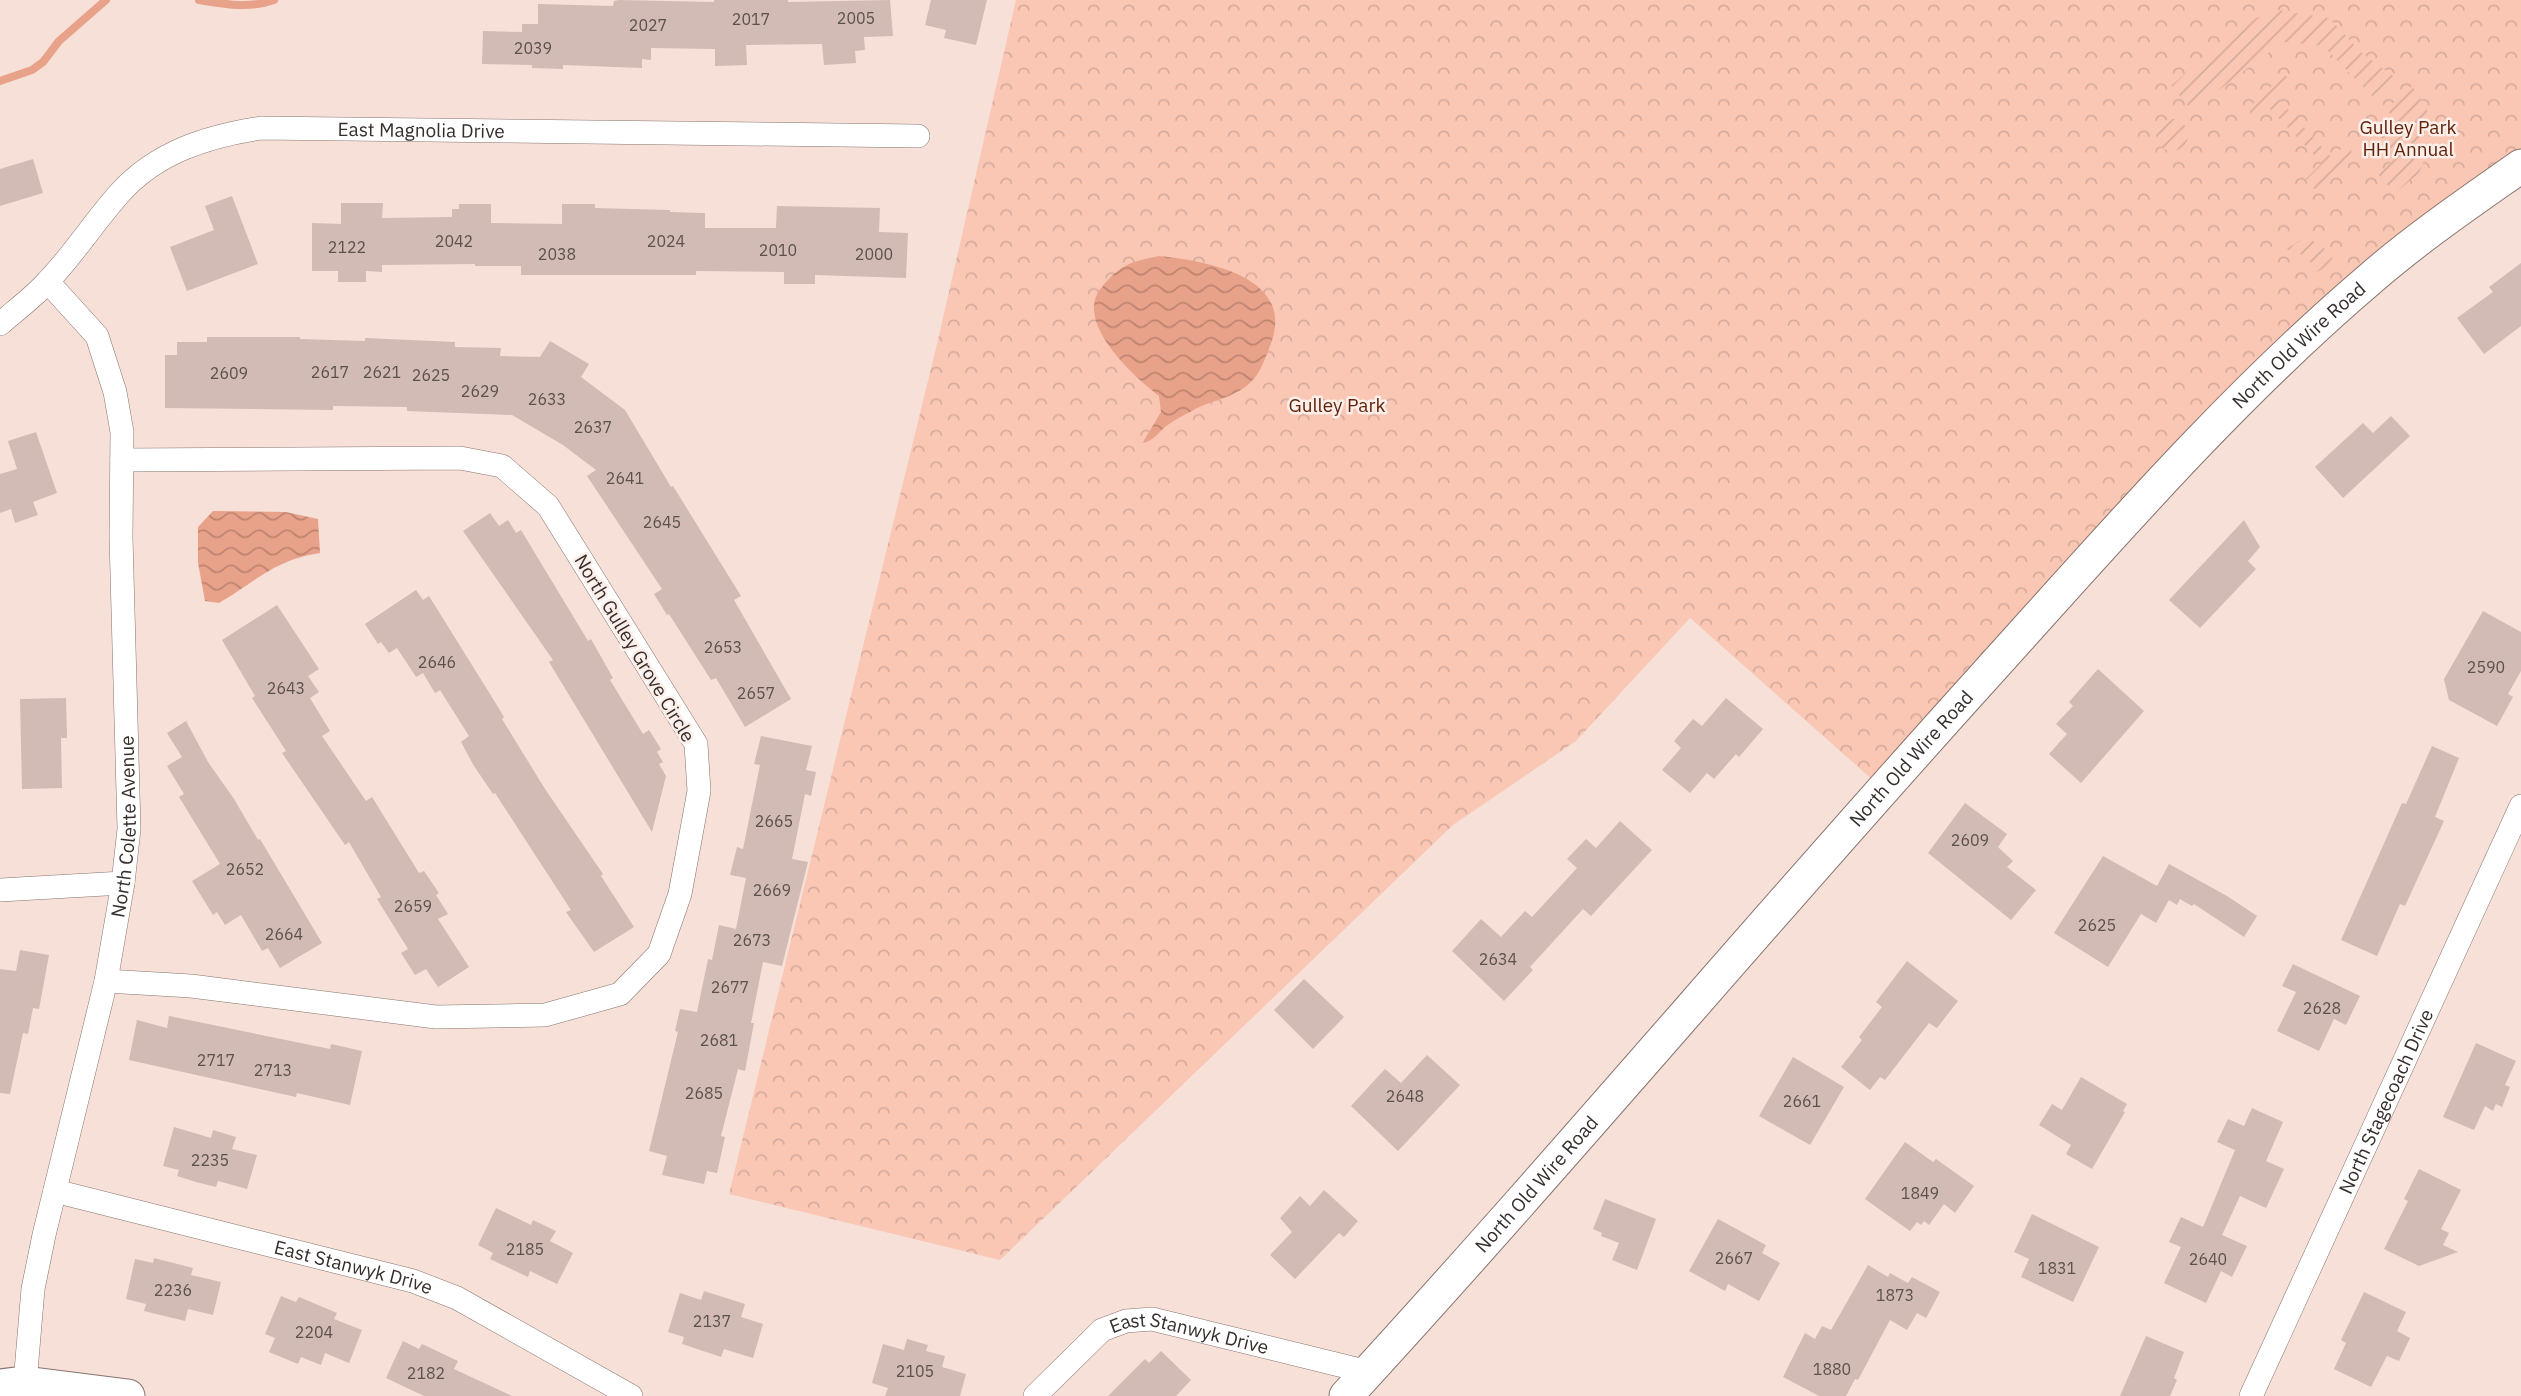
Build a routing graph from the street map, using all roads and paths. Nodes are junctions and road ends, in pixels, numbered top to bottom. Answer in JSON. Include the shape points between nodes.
{"nodes":[{"id":1,"x":918,"y":136,"type":"dead end"},
{"id":2,"x":2521,"y":166,"type":"edge"},
{"id":3,"x":48,"y":282,"type":"junction"},
{"id":4,"x":0,"y":324,"type":"edge"},
{"id":5,"x":122,"y":460,"type":"junction"},
{"id":6,"x":2521,"y":807,"type":"edge"},
{"id":7,"x":123,"y":883,"type":"junction"},
{"id":8,"x":0,"y":890,"type":"edge"},
{"id":9,"x":106,"y":981,"type":"junction"},
{"id":10,"x":55,"y":1191,"type":"junction"},
{"id":11,"x":1368,"y":1372,"type":"junction"},
{"id":12,"x":13,"y":1385,"type":"edge"},
{"id":13,"x":128,"y":1396,"type":"edge"},
{"id":14,"x":631,"y":1396,"type":"edge"},
{"id":15,"x":1035,"y":1396,"type":"edge"},
{"id":16,"x":1346,"y":1396,"type":"edge"},
{"id":17,"x":2252,"y":1396,"type":"edge"}],
"edges":[{"from":1,"to":3,"type":"street","name":"East Magnolia Drive","via":[[261,128],[226,133],[171,153],[145,171],[121,192]]},
{"from":2,"to":11,"type":"street","name":"North Old Wire Road","via":[[2372,276],[2171,470]]},
{"from":3,"to":4,"type":"street","name":"East Magnolia Drive"},
{"from":3,"to":5,"type":"street","name":"North Colette Avenue","via":[[97,336],[115,392]]},
{"from":5,"to":7,"type":"street","name":"North Colette Avenue","via":[[129,829]]},
{"from":5,"to":9,"type":"street","name":"North Gulley Grove Circle","via":[[460,458],[502,466],[548,506],[696,744],[699,791],[680,894],[659,954],[620,994],[545,1015],[436,1017],[191,986]]},
{"from":6,"to":17,"type":"street","name":"North Stagecoach Drive"},
{"from":7,"to":8,"type":"street"},
{"from":7,"to":9,"type":"street","name":"North Colette Avenue"},
{"from":9,"to":10,"type":"street","name":"North Colette Avenue"},
{"from":10,"to":12,"type":"street","name":"North Colette Avenue"},
{"from":10,"to":14,"type":"street","name":"East Stanwyk Drive","via":[[413,1281],[457,1298]]},
{"from":11,"to":15,"type":"street","name":"East Stanwyk Drive","via":[[1152,1319],[1126,1321],[1102,1330]]},
{"from":11,"to":16,"type":"street","name":"North Old Wire Road"},
{"from":12,"to":13,"type":"street"}]}
